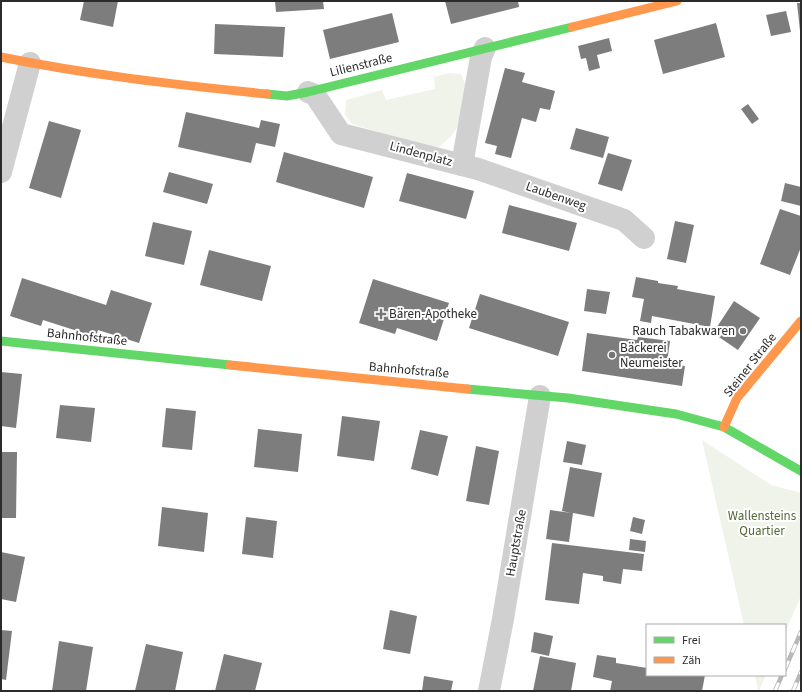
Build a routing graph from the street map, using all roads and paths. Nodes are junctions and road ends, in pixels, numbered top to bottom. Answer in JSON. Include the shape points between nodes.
{"nodes":[{"id":1,"x":677,"y":1,"type":"edge"},
{"id":2,"x":485,"y":48,"type":"junction"},
{"id":3,"x":1,"y":57,"type":"edge"},
{"id":4,"x":38,"y":64,"type":"junction"},
{"id":5,"x":308,"y":92,"type":"junction"},
{"id":6,"x":462,"y":165,"type":"junction"},
{"id":7,"x":1,"y":172,"type":"edge"},
{"id":8,"x":644,"y":238,"type":"dead end"},
{"id":9,"x":801,"y":321,"type":"edge"},
{"id":10,"x":1,"y":341,"type":"edge"},
{"id":11,"x":540,"y":396,"type":"junction"},
{"id":12,"x":724,"y":427,"type":"junction"},
{"id":13,"x":801,"y":471,"type":"edge"},
{"id":14,"x":489,"y":691,"type":"edge"}],
"edges":[{"from":1,"to":2,"type":"street","name":"Lilienstraße"},
{"from":2,"to":5,"type":"street","name":"Lilienstraße"},
{"from":2,"to":6,"type":"street","name":"Lindenplatz","via":[[481,57]]},
{"from":3,"to":4,"type":"street","name":"Lilienstraße"},
{"from":4,"to":5,"type":"street","name":"Lilienstraße","via":[[176,85],[287,96]]},
{"from":4,"to":7,"type":"street"},
{"from":5,"to":6,"type":"street","name":"Lindenplatz","via":[[315,95],[341,134]]},
{"from":6,"to":8,"type":"street","name":"Laubenweg","via":[[624,220]]},
{"from":9,"to":12,"type":"street","name":"Steiner Straße","via":[[737,398]]},
{"from":10,"to":11,"type":"street","name":"Bahnhofstraße"},
{"from":11,"to":12,"type":"street","name":"Bahnhofstraße","via":[[676,414]]},
{"from":11,"to":14,"type":"street","name":"Hauptstraße"},
{"from":12,"to":13,"type":"street","name":"Bahnhofstraße"}]}
